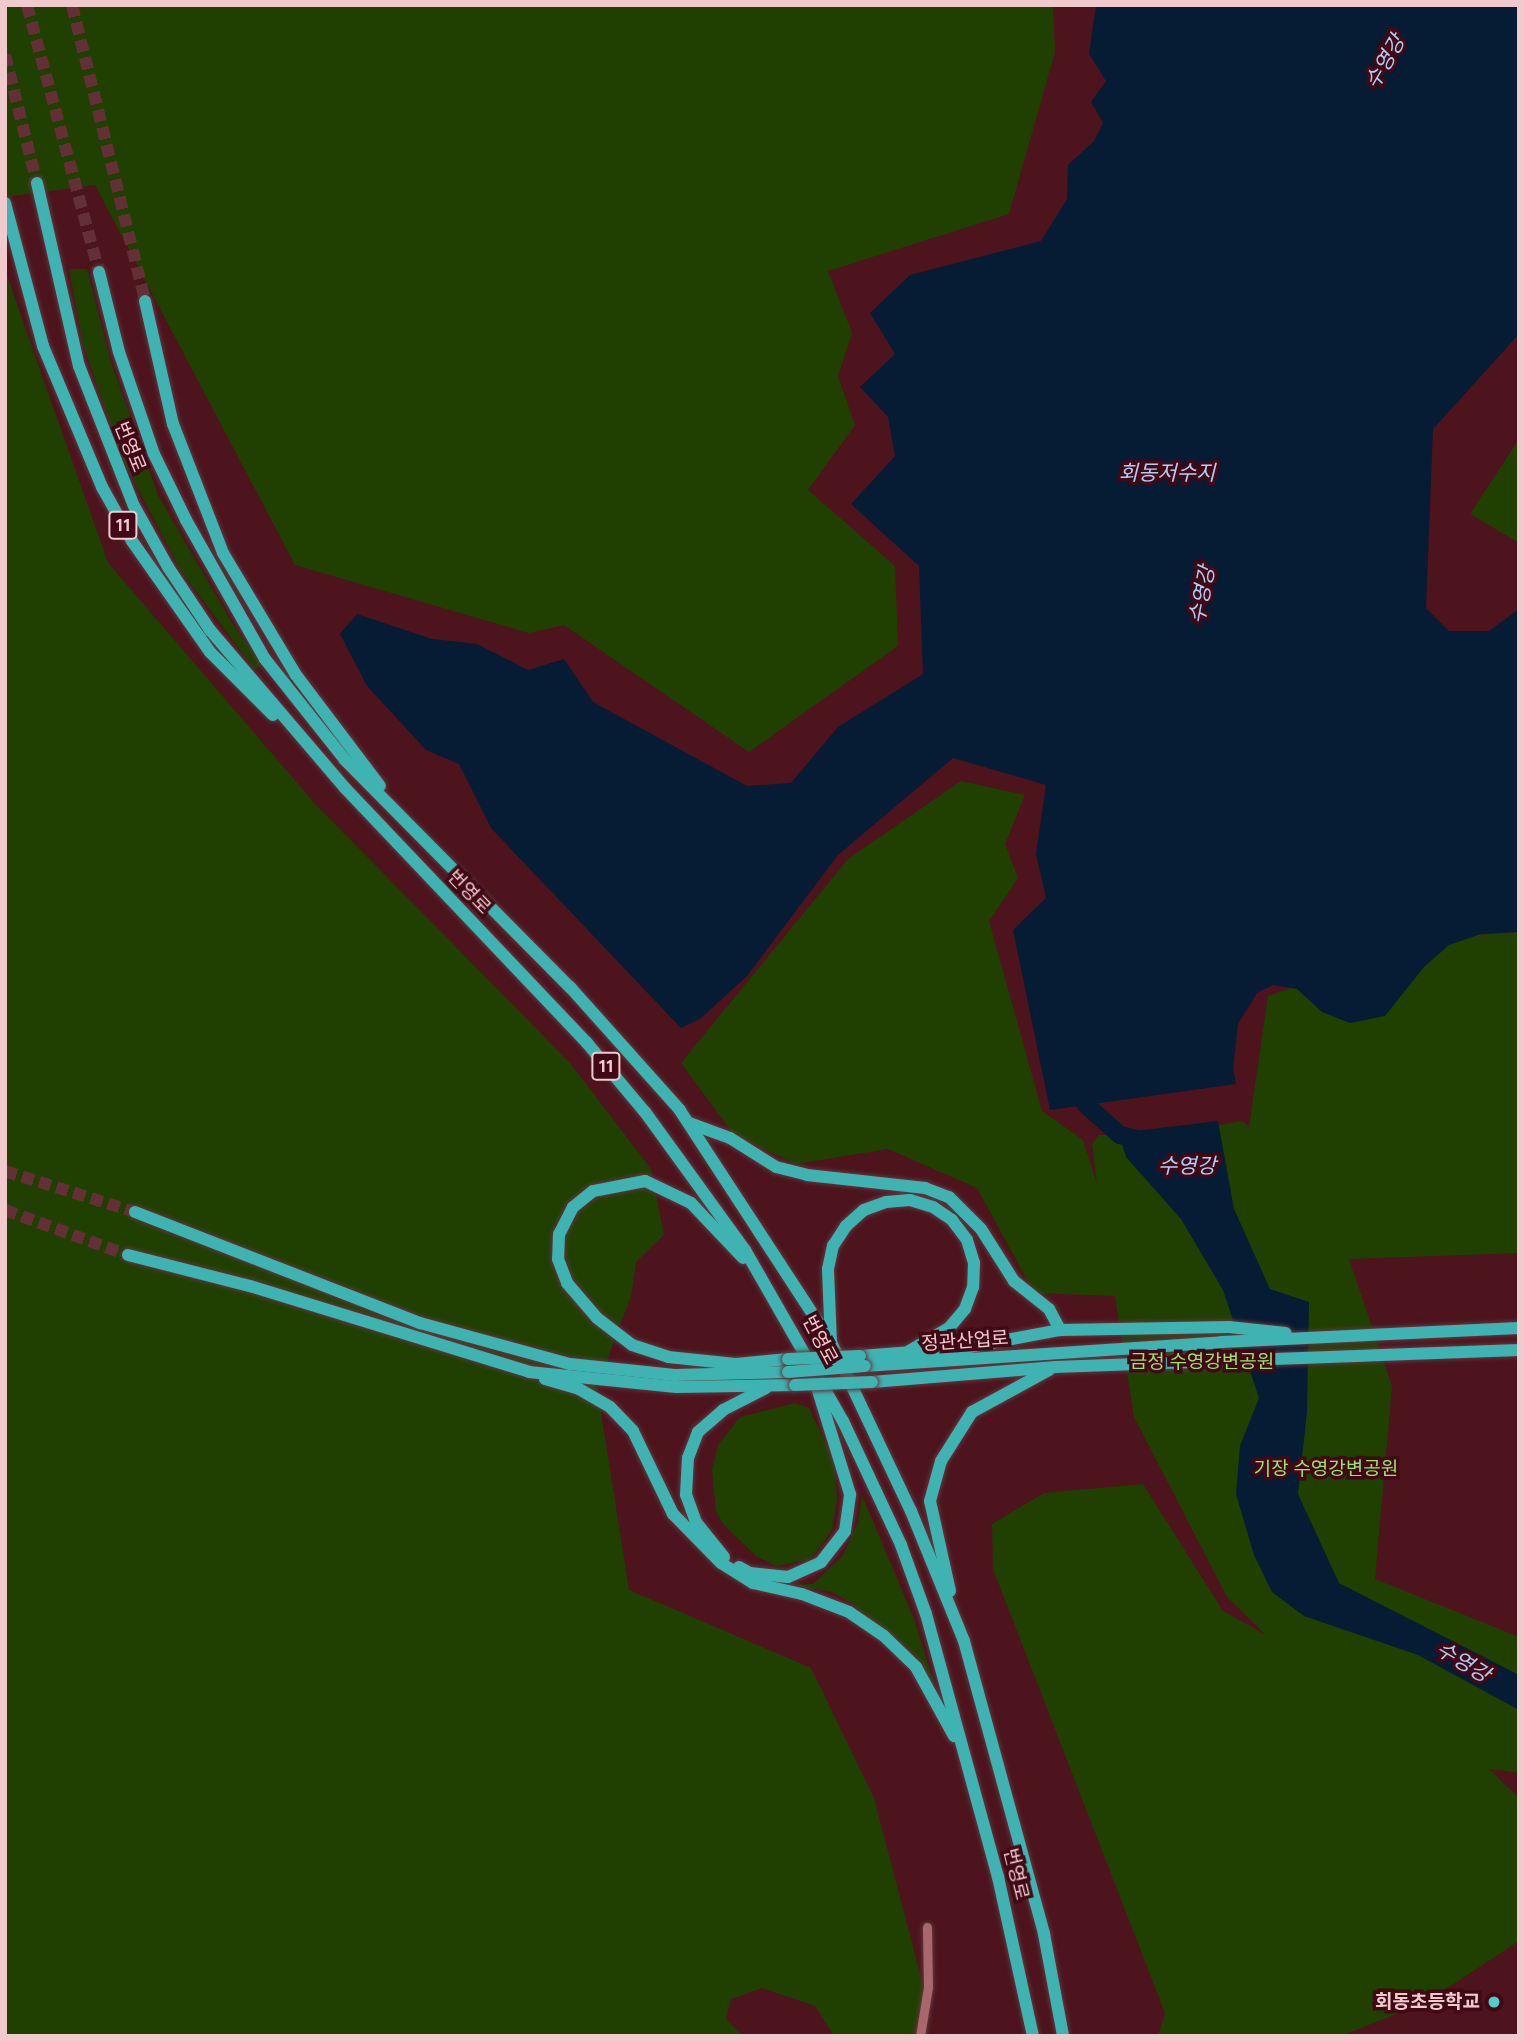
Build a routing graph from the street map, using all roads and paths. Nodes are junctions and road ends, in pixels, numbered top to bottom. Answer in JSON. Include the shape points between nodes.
{"nodes":[{"id":1,"x":37,"y":183,"type":"tunnel mouth"},
{"id":2,"x":5,"y":203,"type":"edge"},
{"id":3,"x":99,"y":272,"type":"tunnel mouth"},
{"id":4,"x":145,"y":300,"type":"tunnel mouth"},
{"id":5,"x":345,"y":788,"type":"junction"},
{"id":6,"x":408,"y":822,"type":"junction"},
{"id":7,"x":688,"y":1122,"type":"junction"},
{"id":8,"x":135,"y":1212,"type":"tunnel mouth"},
{"id":9,"x":128,"y":1255,"type":"tunnel mouth"},
{"id":10,"x":765,"y":1282,"type":"junction"},
{"id":11,"x":1519,"y":1328,"type":"edge"},
{"id":12,"x":1060,"y":1330,"type":"junction"},
{"id":13,"x":1328,"y":1338,"type":"junction"},
{"id":14,"x":831,"y":1342,"type":"junction"},
{"id":15,"x":1519,"y":1350,"type":"edge"},
{"id":16,"x":907,"y":1352,"type":"junction"},
{"id":17,"x":807,"y":1357,"type":"junction"},
{"id":18,"x":862,"y":1361,"type":"junction"},
{"id":19,"x":1056,"y":1361,"type":"junction"},
{"id":20,"x":736,"y":1364,"type":"junction"},
{"id":21,"x":788,"y":1365,"type":"junction"},
{"id":22,"x":607,"y":1369,"type":"junction"},
{"id":23,"x":529,"y":1372,"type":"junction"},
{"id":24,"x":772,"y":1385,"type":"junction"},
{"id":25,"x":964,"y":1641,"type":"junction"},
{"id":26,"x":965,"y":1757,"type":"junction"},
{"id":27,"x":927,"y":1927,"type":"dead end"},
{"id":28,"x":920,"y":2036,"type":"edge"},
{"id":29,"x":1033,"y":2036,"type":"edge"},
{"id":30,"x":1063,"y":2036,"type":"edge"}],
"edges":[{"from":1,"to":5,"type":"highway","name":"번영로","number":"11","via":[[79,366],[134,506],[210,630]]},
{"from":2,"to":5,"type":"highway","name":"번영로","number":"11","via":[[29,300],[60,393],[132,541],[210,652]]},
{"from":3,"to":6,"type":"highway","name":"번영로","number":"11","via":[[118,352],[154,454],[218,580],[265,659],[303,711]]},
{"from":4,"to":6,"type":"highway","name":"번영로","number":"11","via":[[173,424],[223,554],[296,675]]},
{"from":5,"to":10,"type":"highway","name":"번영로","number":"11","via":[[620,1083],[705,1191]]},
{"from":6,"to":7,"type":"highway","name":"번영로","number":"11","via":[[570,987]]},
{"from":7,"to":12,"type":"highway","via":[[730,1138],[776,1167],[807,1175],[925,1188],[949,1197],[981,1229],[1014,1281],[1049,1309]]},
{"from":7,"to":14,"type":"highway","name":"번영로","number":"11"},
{"from":8,"to":22,"type":"highway","via":[[420,1323],[570,1364]]},
{"from":9,"to":23,"type":"highway","via":[[250,1286]]},
{"from":10,"to":17,"type":"highway","name":"번영로","number":"11"},
{"from":10,"to":20,"type":"highway","via":[[691,1203],[645,1181],[593,1191],[573,1207],[559,1234],[558,1259],[567,1283],[597,1318],[632,1345],[668,1357]]},
{"from":11,"to":13,"type":"highway","name":"정관산업로"},
{"from":12,"to":13,"type":"highway","via":[[1229,1327]]},
{"from":12,"to":16,"type":"highway","via":[[964,1348]]},
{"from":13,"to":19,"type":"highway","name":"정관산업로"},
{"from":14,"to":16,"type":"highway","via":[[828,1269],[834,1246],[846,1226],[864,1210],[910,1200],[933,1207],[952,1220],[967,1240],[974,1263],[973,1287],[965,1309],[949,1328]]},
{"from":14,"to":25,"type":"highway","name":"번영로","number":"11","via":[[911,1511]]},
{"from":15,"to":19,"type":"highway"},
{"from":16,"to":18,"type":"highway"},
{"from":17,"to":24,"type":"highway","via":[[850,1494],[849,1516],[845,1531],[821,1562],[788,1577],[750,1573],[727,1560],[696,1522],[686,1495],[688,1458],[698,1432],[723,1410]]},
{"from":17,"to":26,"type":"highway","name":"번영로","number":"11","via":[[843,1421],[901,1545],[926,1614]]},
{"from":18,"to":19,"type":"highway","name":"정관산업로"},
{"from":18,"to":21,"type":"highway","bridge":true},
{"from":19,"to":24,"type":"highway","bridge":true,"via":[[872,1381]]},
{"from":19,"to":25,"type":"highway","via":[[972,1412],[950,1443],[934,1480],[931,1516]]},
{"from":20,"to":21,"type":"highway"},
{"from":20,"to":22,"type":"highway"},
{"from":21,"to":22,"type":"highway","via":[[674,1375]]},
{"from":23,"to":24,"type":"highway","via":[[676,1387]]},
{"from":23,"to":26,"type":"highway","via":[[579,1389],[610,1407],[633,1431],[673,1514],[721,1563],[753,1583],[802,1594],[849,1612],[884,1636],[916,1667]]},
{"from":25,"to":30,"type":"highway","name":"번영로","number":"11","via":[[1044,1934]]},
{"from":26,"to":29,"type":"highway","name":"번영로","number":"11","via":[[998,1877]]},
{"from":27,"to":28,"type":"street","via":[[928,1987]]}]}
